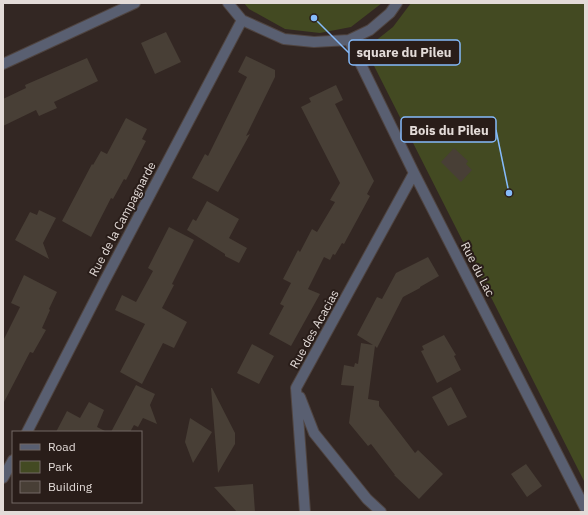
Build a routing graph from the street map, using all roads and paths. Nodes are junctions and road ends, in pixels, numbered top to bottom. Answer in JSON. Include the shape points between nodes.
{"nodes":[{"id":1,"x":135,"y":3,"type":"edge"},
{"id":2,"x":228,"y":3,"type":"edge"},
{"id":3,"x":397,"y":3,"type":"edge"},
{"id":4,"x":242,"y":20,"type":"junction"},
{"id":5,"x":349,"y":40,"type":"junction"},
{"id":6,"x":3,"y":64,"type":"edge"},
{"id":7,"x":414,"y":173,"type":"junction"},
{"id":8,"x":296,"y":388,"type":"junction"},
{"id":9,"x":28,"y":431,"type":"edge"},
{"id":10,"x":12,"y":462,"type":"edge"},
{"id":11,"x":3,"y":478,"type":"edge"},
{"id":12,"x":585,"y":508,"type":"edge"},
{"id":13,"x":305,"y":512,"type":"edge"},
{"id":14,"x":380,"y":512,"type":"edge"}],
"edges":[{"from":1,"to":6,"type":"street"},
{"from":2,"to":4,"type":"street"},
{"from":3,"to":5,"type":"street","via":[[390,13],[370,30]]},
{"from":4,"to":5,"type":"street","via":[[284,39],[314,42]]},
{"from":4,"to":9,"type":"street","name":"Rue de la Campagnarde"},
{"from":5,"to":7,"type":"street","name":"Rue du Lac"},
{"from":7,"to":8,"type":"street","name":"Rue des Acacias"},
{"from":7,"to":12,"type":"street","name":"Rue du Lac"},
{"from":8,"to":13,"type":"street","name":"Rue des Acacias"},
{"from":8,"to":14,"type":"street","via":[[314,433],[367,500]]},
{"from":10,"to":11,"type":"street"}]}
